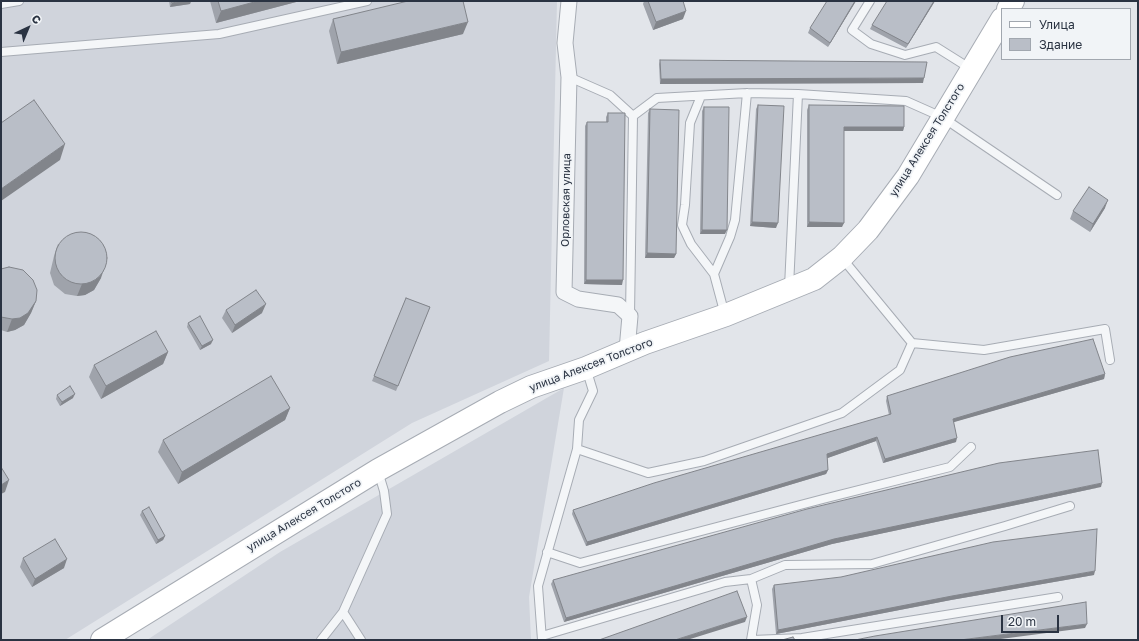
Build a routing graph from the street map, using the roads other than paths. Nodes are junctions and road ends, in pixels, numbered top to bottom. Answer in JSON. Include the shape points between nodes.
{"nodes":[{"id":1,"x":19,"y":1,"type":"edge"},
{"id":2,"x":367,"y":1,"type":"edge"},
{"id":3,"x":569,"y":1,"type":"edge"},
{"id":4,"x":870,"y":1,"type":"edge"},
{"id":5,"x":1,"y":4,"type":"edge"},
{"id":6,"x":1001,"y":21,"type":"edge"},
{"id":7,"x":1,"y":52,"type":"edge"},
{"id":8,"x":972,"y":69,"type":"junction"},
{"id":9,"x":568,"y":77,"type":"junction"},
{"id":10,"x":747,"y":93,"type":"junction"},
{"id":11,"x":798,"y":94,"type":"junction"},
{"id":12,"x":701,"y":96,"type":"junction"},
{"id":13,"x":633,"y":116,"type":"junction"},
{"id":14,"x":942,"y":117,"type":"junction"},
{"id":15,"x":1057,"y":195,"type":"dead end"},
{"id":16,"x":842,"y":257,"type":"junction"},
{"id":17,"x":714,"y":274,"type":"junction"},
{"id":18,"x":789,"y":289,"type":"junction"},
{"id":19,"x":726,"y":315,"type":"junction"},
{"id":20,"x":630,"y":316,"type":"junction"},
{"id":21,"x":912,"y":344,"type":"junction"},
{"id":22,"x":627,"y":350,"type":"junction"},
{"id":23,"x":1110,"y":360,"type":"dead end"},
{"id":24,"x":586,"y":368,"type":"junction"},
{"id":25,"x":971,"y":447,"type":"dead end"},
{"id":26,"x":577,"y":450,"type":"junction"},
{"id":27,"x":378,"y":470,"type":"junction"},
{"id":28,"x":1070,"y":506,"type":"dead end"},
{"id":29,"x":548,"y":552,"type":"junction"},
{"id":30,"x":751,"y":579,"type":"junction"},
{"id":31,"x":1058,"y":597,"type":"dead end"},
{"id":32,"x":343,"y":612,"type":"junction"},
{"id":33,"x":542,"y":638,"type":"edge"},
{"id":34,"x":102,"y":640,"type":"edge"},
{"id":35,"x":321,"y":640,"type":"edge"},
{"id":36,"x":360,"y":640,"type":"edge"},
{"id":37,"x":751,"y":640,"type":"edge"}],
"edges":[{"from":1,"to":5,"type":"lane"},
{"from":2,"to":7,"type":"lane","via":[[219,34]]},
{"from":3,"to":9,"type":"street","name":"Орловская улица","via":[[565,43]]},
{"from":4,"to":8,"type":"lane","via":[[852,30],[872,44],[905,55],[936,47]]},
{"from":6,"to":8,"type":"street","name":"улица Алексея Толстого"},
{"from":8,"to":14,"type":"street","name":"улица Алексея Толстого"},
{"from":9,"to":13,"type":"lane","via":[[610,95]]},
{"from":9,"to":20,"type":"street","name":"Орловская улица","via":[[564,292],[578,299],[618,305]]},
{"from":10,"to":11,"type":"lane"},
{"from":10,"to":12,"type":"lane"},
{"from":10,"to":17,"type":"lane","via":[[735,220]]},
{"from":11,"to":14,"type":"lane","via":[[906,101]]},
{"from":11,"to":18,"type":"lane"},
{"from":12,"to":13,"type":"lane","via":[[656,98]]},
{"from":12,"to":17,"type":"lane","via":[[690,123],[682,225],[691,244]]},
{"from":13,"to":20,"type":"lane"},
{"from":14,"to":15,"type":"lane"},
{"from":14,"to":16,"type":"street","name":"улица Алексея Толстого","via":[[903,182],[868,230]]},
{"from":16,"to":18,"type":"street","name":"улица Алексея Толстого","via":[[814,279]]},
{"from":16,"to":21,"type":"lane"},
{"from":17,"to":19,"type":"lane"},
{"from":18,"to":19,"type":"street","name":"улица Алексея Толстого"},
{"from":19,"to":22,"type":"street","name":"улица Алексея Толстого"},
{"from":20,"to":22,"type":"street"},
{"from":21,"to":23,"type":"lane","via":[[984,350],[1105,329]]},
{"from":21,"to":26,"type":"lane","via":[[900,370],[842,412],[704,461],[648,473]]},
{"from":22,"to":24,"type":"street","name":"улица Алексея Толстого"},
{"from":24,"to":26,"type":"lane","via":[[593,391],[579,420]]},
{"from":24,"to":27,"type":"street","name":"улица Алексея Толстого","via":[[531,387]]},
{"from":25,"to":29,"type":"lane","via":[[950,467],[580,563]]},
{"from":26,"to":29,"type":"lane"},
{"from":27,"to":32,"type":"lane","via":[[387,514]]},
{"from":27,"to":34,"type":"street","name":"улица Алексея Толстого"},
{"from":28,"to":30,"type":"lane","via":[[872,564],[785,565]]},
{"from":29,"to":33,"type":"lane","via":[[538,586]]},
{"from":30,"to":33,"type":"lane","via":[[725,582]]},
{"from":30,"to":37,"type":"lane","via":[[757,605]]},
{"from":31,"to":37,"type":"lane","via":[[802,638]]},
{"from":32,"to":35,"type":"lane"},
{"from":32,"to":36,"type":"lane"}]}
